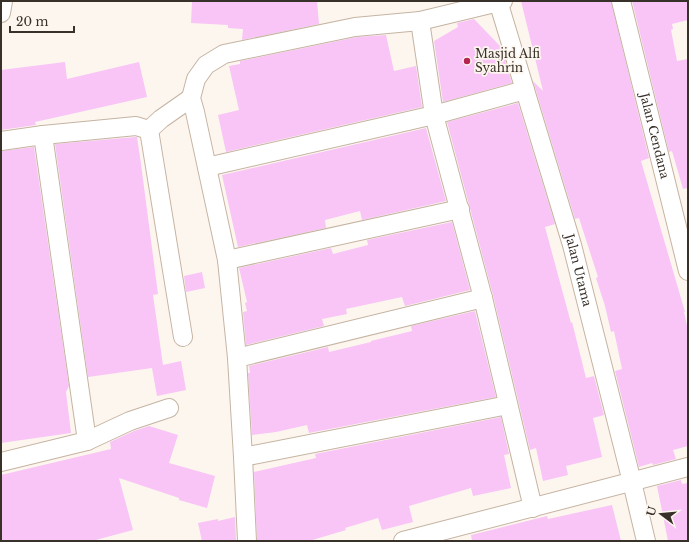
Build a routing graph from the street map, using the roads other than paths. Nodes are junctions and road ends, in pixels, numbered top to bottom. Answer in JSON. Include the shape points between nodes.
{"nodes":[{"id":1,"x":3,"y":1,"type":"edge"},
{"id":2,"x":500,"y":1,"type":"edge"},
{"id":3,"x":621,"y":1,"type":"edge"},
{"id":4,"x":1,"y":14,"type":"edge"},
{"id":5,"x":420,"y":21,"type":"junction"},
{"id":6,"x":525,"y":90,"type":"junction"},
{"id":7,"x":190,"y":98,"type":"junction"},
{"id":8,"x":434,"y":115,"type":"junction"},
{"id":9,"x":149,"y":130,"type":"junction"},
{"id":10,"x":42,"y":135,"type":"junction"},
{"id":11,"x":1,"y":141,"type":"edge"},
{"id":12,"x":207,"y":167,"type":"junction"},
{"id":13,"x":460,"y":209,"type":"junction"},
{"id":14,"x":226,"y":260,"type":"junction"},
{"id":15,"x":688,"y":271,"type":"edge"},
{"id":16,"x":483,"y":298,"type":"junction"},
{"id":17,"x":183,"y":337,"type":"dead end"},
{"id":18,"x":237,"y":358,"type":"junction"},
{"id":19,"x":508,"y":405,"type":"junction"},
{"id":20,"x":169,"y":408,"type":"dead end"},
{"id":21,"x":87,"y":441,"type":"junction"},
{"id":22,"x":243,"y":457,"type":"junction"},
{"id":23,"x":1,"y":462,"type":"edge"},
{"id":24,"x":688,"y":467,"type":"edge"},
{"id":25,"x":632,"y":482,"type":"junction"},
{"id":26,"x":533,"y":508,"type":"junction"},
{"id":27,"x":247,"y":541,"type":"edge"},
{"id":28,"x":403,"y":541,"type":"edge"},
{"id":29,"x":646,"y":541,"type":"edge"}],
"edges":[{"from":1,"to":4,"type":"street"},
{"from":2,"to":5,"type":"street"},
{"from":2,"to":6,"type":"street","name":"Jalan Utama"},
{"from":3,"to":15,"type":"street","name":"Jalan Cendana"},
{"from":5,"to":7,"type":"street","via":[[355,26],[224,54],[206,65],[196,79]]},
{"from":5,"to":8,"type":"street"},
{"from":6,"to":8,"type":"street"},
{"from":6,"to":25,"type":"street","name":"Jalan Utama","via":[[572,245]]},
{"from":7,"to":9,"type":"street"},
{"from":7,"to":12,"type":"street"},
{"from":8,"to":12,"type":"street"},
{"from":8,"to":13,"type":"street"},
{"from":9,"to":10,"type":"street","via":[[136,126]]},
{"from":9,"to":17,"type":"street"},
{"from":10,"to":11,"type":"street"},
{"from":10,"to":21,"type":"street"},
{"from":12,"to":14,"type":"street"},
{"from":13,"to":14,"type":"street"},
{"from":13,"to":16,"type":"street"},
{"from":14,"to":18,"type":"street"},
{"from":16,"to":18,"type":"street"},
{"from":16,"to":19,"type":"street"},
{"from":18,"to":22,"type":"street"},
{"from":19,"to":22,"type":"street"},
{"from":19,"to":26,"type":"street"},
{"from":20,"to":21,"type":"street","via":[[130,421]]},
{"from":21,"to":23,"type":"street"},
{"from":22,"to":27,"type":"street"},
{"from":24,"to":25,"type":"street"},
{"from":25,"to":26,"type":"street"},
{"from":25,"to":29,"type":"street","name":"Jalan Utama"},
{"from":26,"to":28,"type":"street"}]}
